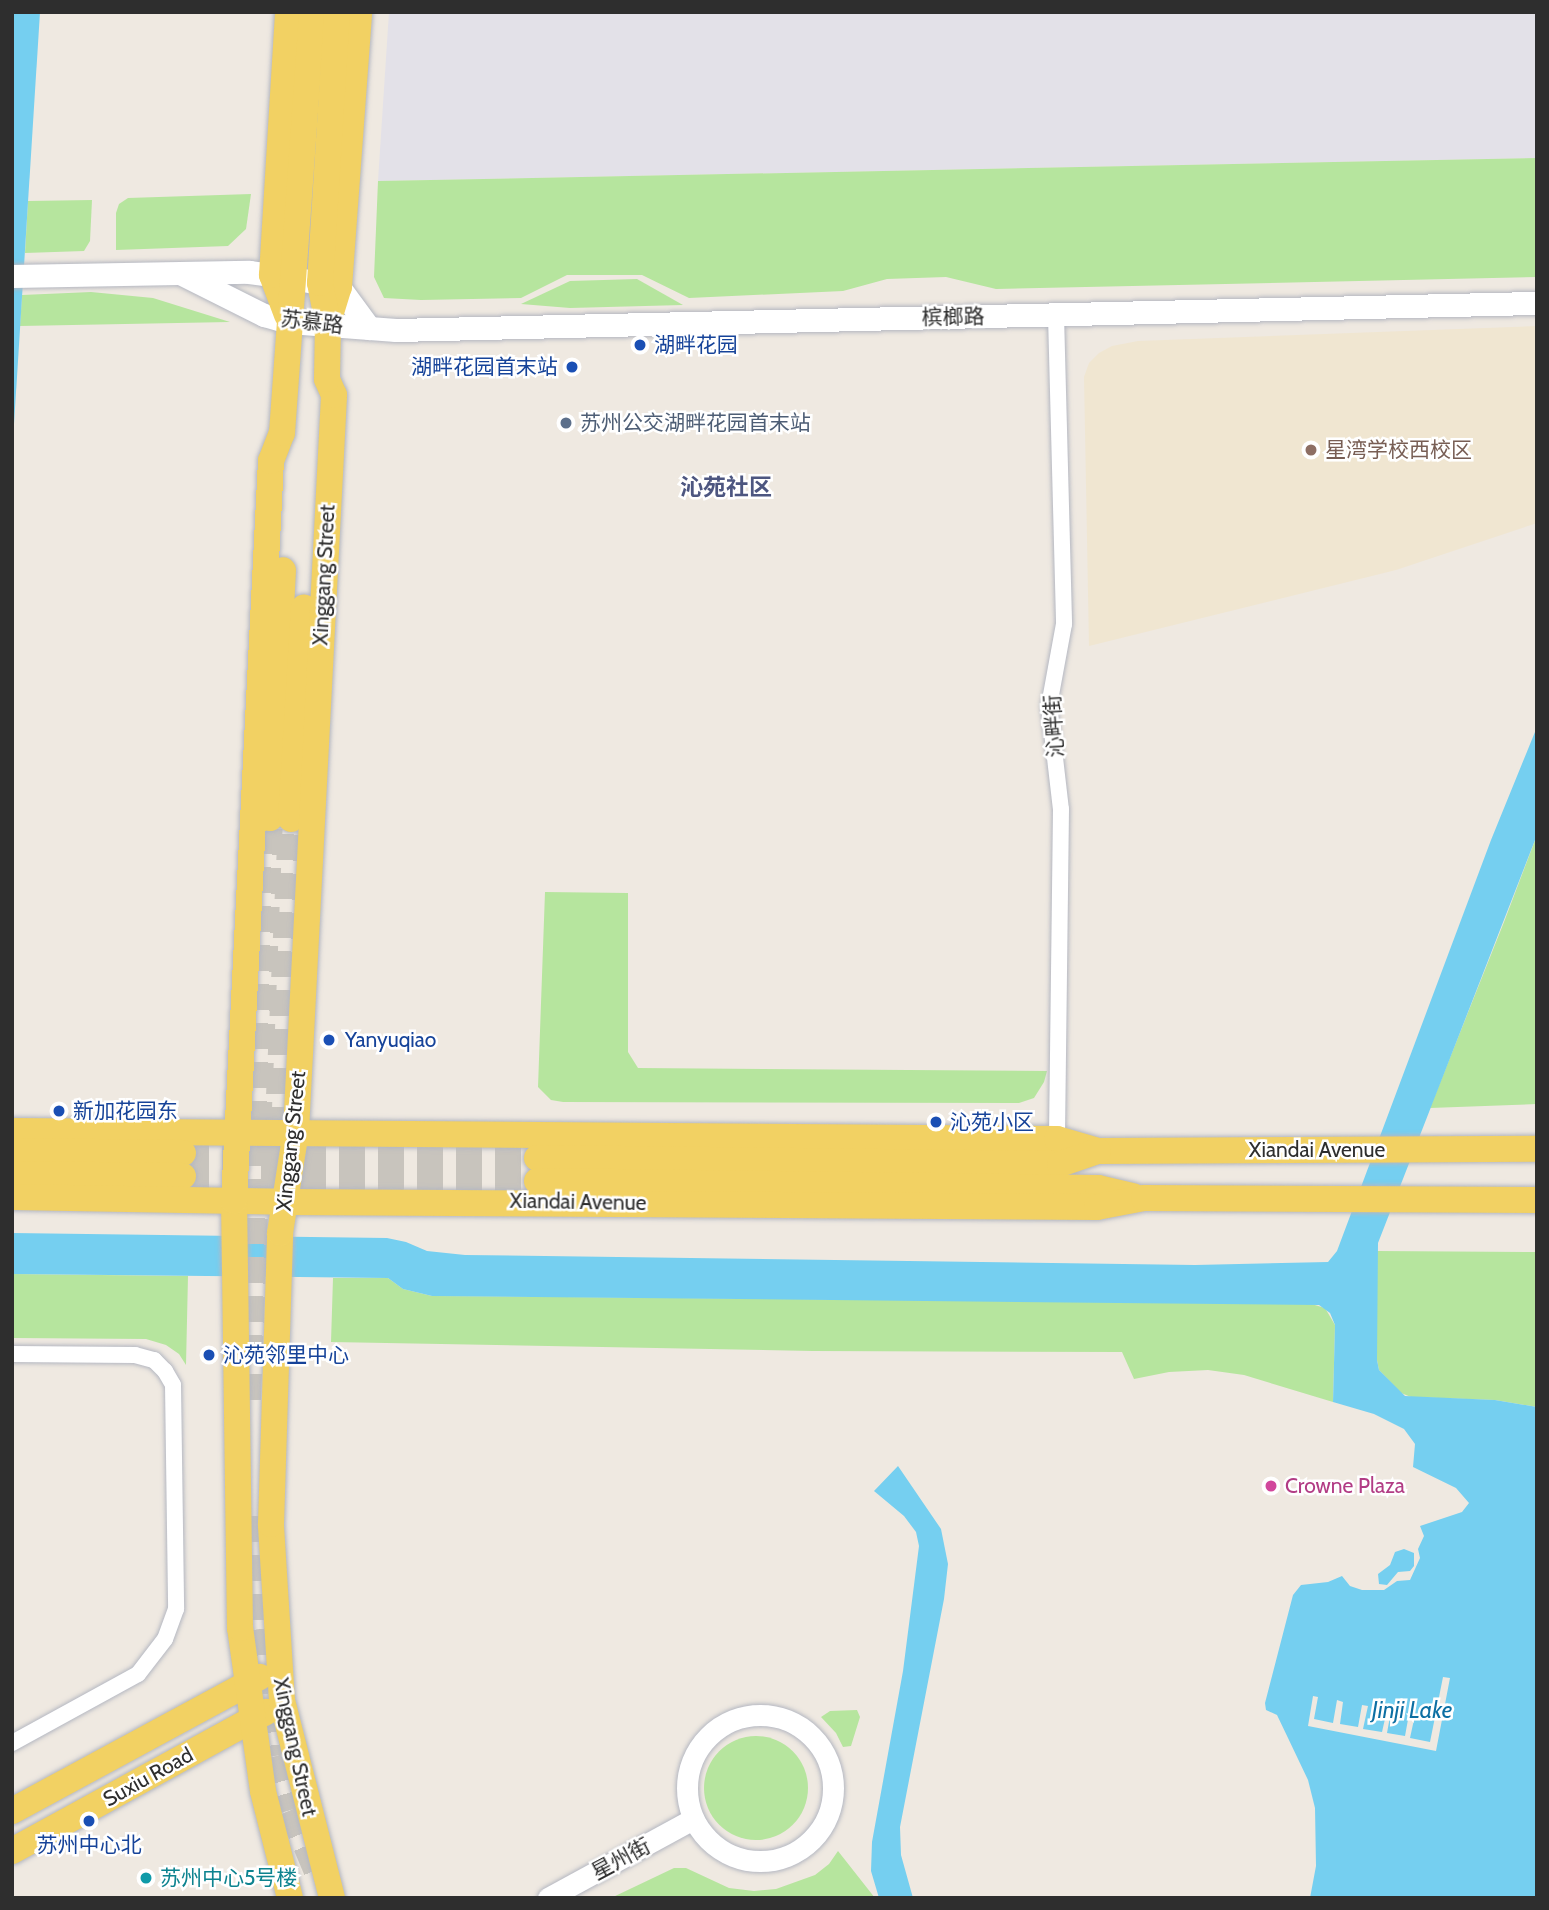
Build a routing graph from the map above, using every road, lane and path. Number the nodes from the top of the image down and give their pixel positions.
1 (288, 12) edge
2 (337, 12) edge
3 (359, 12) edge
4 (319, 29) edge
5 (182, 274) junction
6 (21, 276) edge
7 (283, 276) junction
8 (329, 285) junction
9 (1537, 303) edge
10 (1056, 315) junction
11 (289, 322) junction
12 (328, 324) junction
13 (369, 328) junction
14 (327, 379) junction
15 (282, 433) junction
16 (12, 1131) edge
17 (296, 1131) junction
18 (235, 1132) junction
19 (1057, 1139) junction
20 (1537, 1149) edge
21 (12, 1151) edge
22 (1098, 1151) junction
23 (12, 1174) edge
24 (12, 1197) edge
25 (1144, 1198) junction
26 (1537, 1200) edge
27 (234, 1201) junction
28 (285, 1202) junction
29 (12, 1354) edge
30 (278, 1670) junction
31 (246, 1683) junction
32 (282, 1702) junction
33 (251, 1721) junction
34 (12, 1743) edge
35 (12, 1811) edge
36 (693, 1819) junction
37 (12, 1851) edge
38 (290, 1898) edge
39 (332, 1898) edge
40 (548, 1898) edge

1 - 7 main road
2 - 4 main road
3 - 8 main road
4 - 7 main road
4 - 8 main road
5 - 6 main road, 苏慕路
5 - 7 main road, 苏慕路
5 - 11 main road, 苏慕路
7 - 8 main road, 苏慕路
7 - 11 main road
8 - 12 main road, Xinggang Street
8 - 13 main road, 苏慕路
9 - 10 main road, 槟榔路
10 - 13 main road, 槟榔路
10 - 19 street, 沁畔街
11 - 12 main road, 苏慕路
11 - 15 main road, Xinggang Street
12 - 13 main road, 苏慕路
12 - 14 main road, Xinggang Street
14 - 15 main road, Xinggang Street
14 - 17 main road, Xinggang Street
15 - 18 main road, Xinggang Street
16 - 18 main road, Xiandai Avenue
17 - 18 main road, Xiandai Avenue
17 - 19 main road, Xiandai Avenue
17 - 28 main road, Xinggang Street
18 - 27 main road, Xinggang Street
19 - 22 main road, Xiandai Avenue
20 - 22 main road, Xiandai Avenue
21 - 23 main road
22 - 25 main road, Xiandai Avenue
24 - 27 main road, Xiandai Avenue
25 - 26 main road, Xiandai Avenue
25 - 28 main road, Xiandai Avenue
27 - 28 main road, Xiandai Avenue
27 - 31 main road, Xinggang Street
28 - 30 main road, Xinggang Street
29 - 34 street
30 - 31 main road, Suxiu Road
30 - 32 main road, Xinggang Street
31 - 33 main road, Xinggang Street
31 - 35 main road, Suxiu Road
32 - 33 main road, Suxiu Road
32 - 39 main road, Xinggang Street
33 - 37 main road, Suxiu Road
33 - 38 main road, Xinggang Street
36 - 36 street
36 - 40 street, 星州街

